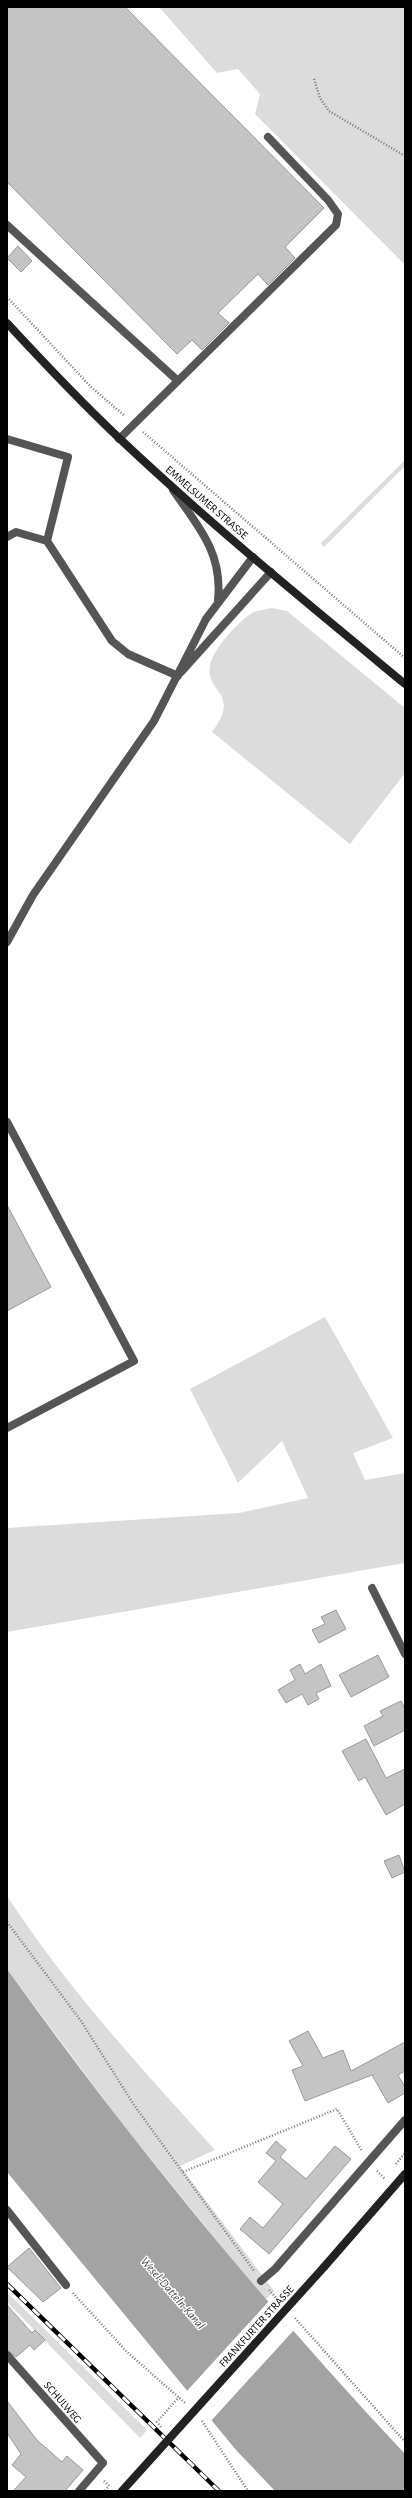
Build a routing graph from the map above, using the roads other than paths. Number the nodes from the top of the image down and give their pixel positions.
1 (268, 137) dead end
2 (7, 225) edge
3 (7, 323) edge
4 (178, 380) junction
5 (7, 439) edge
6 (120, 439) junction
7 (167, 481) junction
8 (7, 537) edge
9 (47, 541) junction
10 (253, 557) junction
11 (270, 572) junction
12 (218, 601) junction
13 (178, 676) junction
14 (405, 684) edge
15 (7, 942) edge
16 (7, 1122) edge
17 (7, 1428) edge
18 (372, 1588) dead end
19 (405, 1654) edge
20 (405, 2120) edge
21 (405, 2174) edge
22 (7, 2210) edge
23 (261, 2281) road end
24 (66, 2285) road end
25 (7, 2355) edge
26 (79, 2491) edge
27 (122, 2491) edge

1 - 4 street
2 - 4 street
3 - 6 street, EMMELSUMER STRASSE
4 - 6 street
5 - 9 street
6 - 7 street, EMMELSUMER STRASSE
7 - 10 street, EMMELSUMER STRASSE
7 - 12 street
8 - 9 street
9 - 13 street
10 - 11 street, EMMELSUMER STRASSE
10 - 12 street
11 - 13 street
11 - 14 street, EMMELSUMER STRASSE
12 - 13 street
13 - 15 street
16 - 17 street
18 - 19 street
20 - 23 street
21 - 27 street, FRANKFURTER STRASSE, bridge
22 - 24 street
25 - 26 street, SCHULWEG

